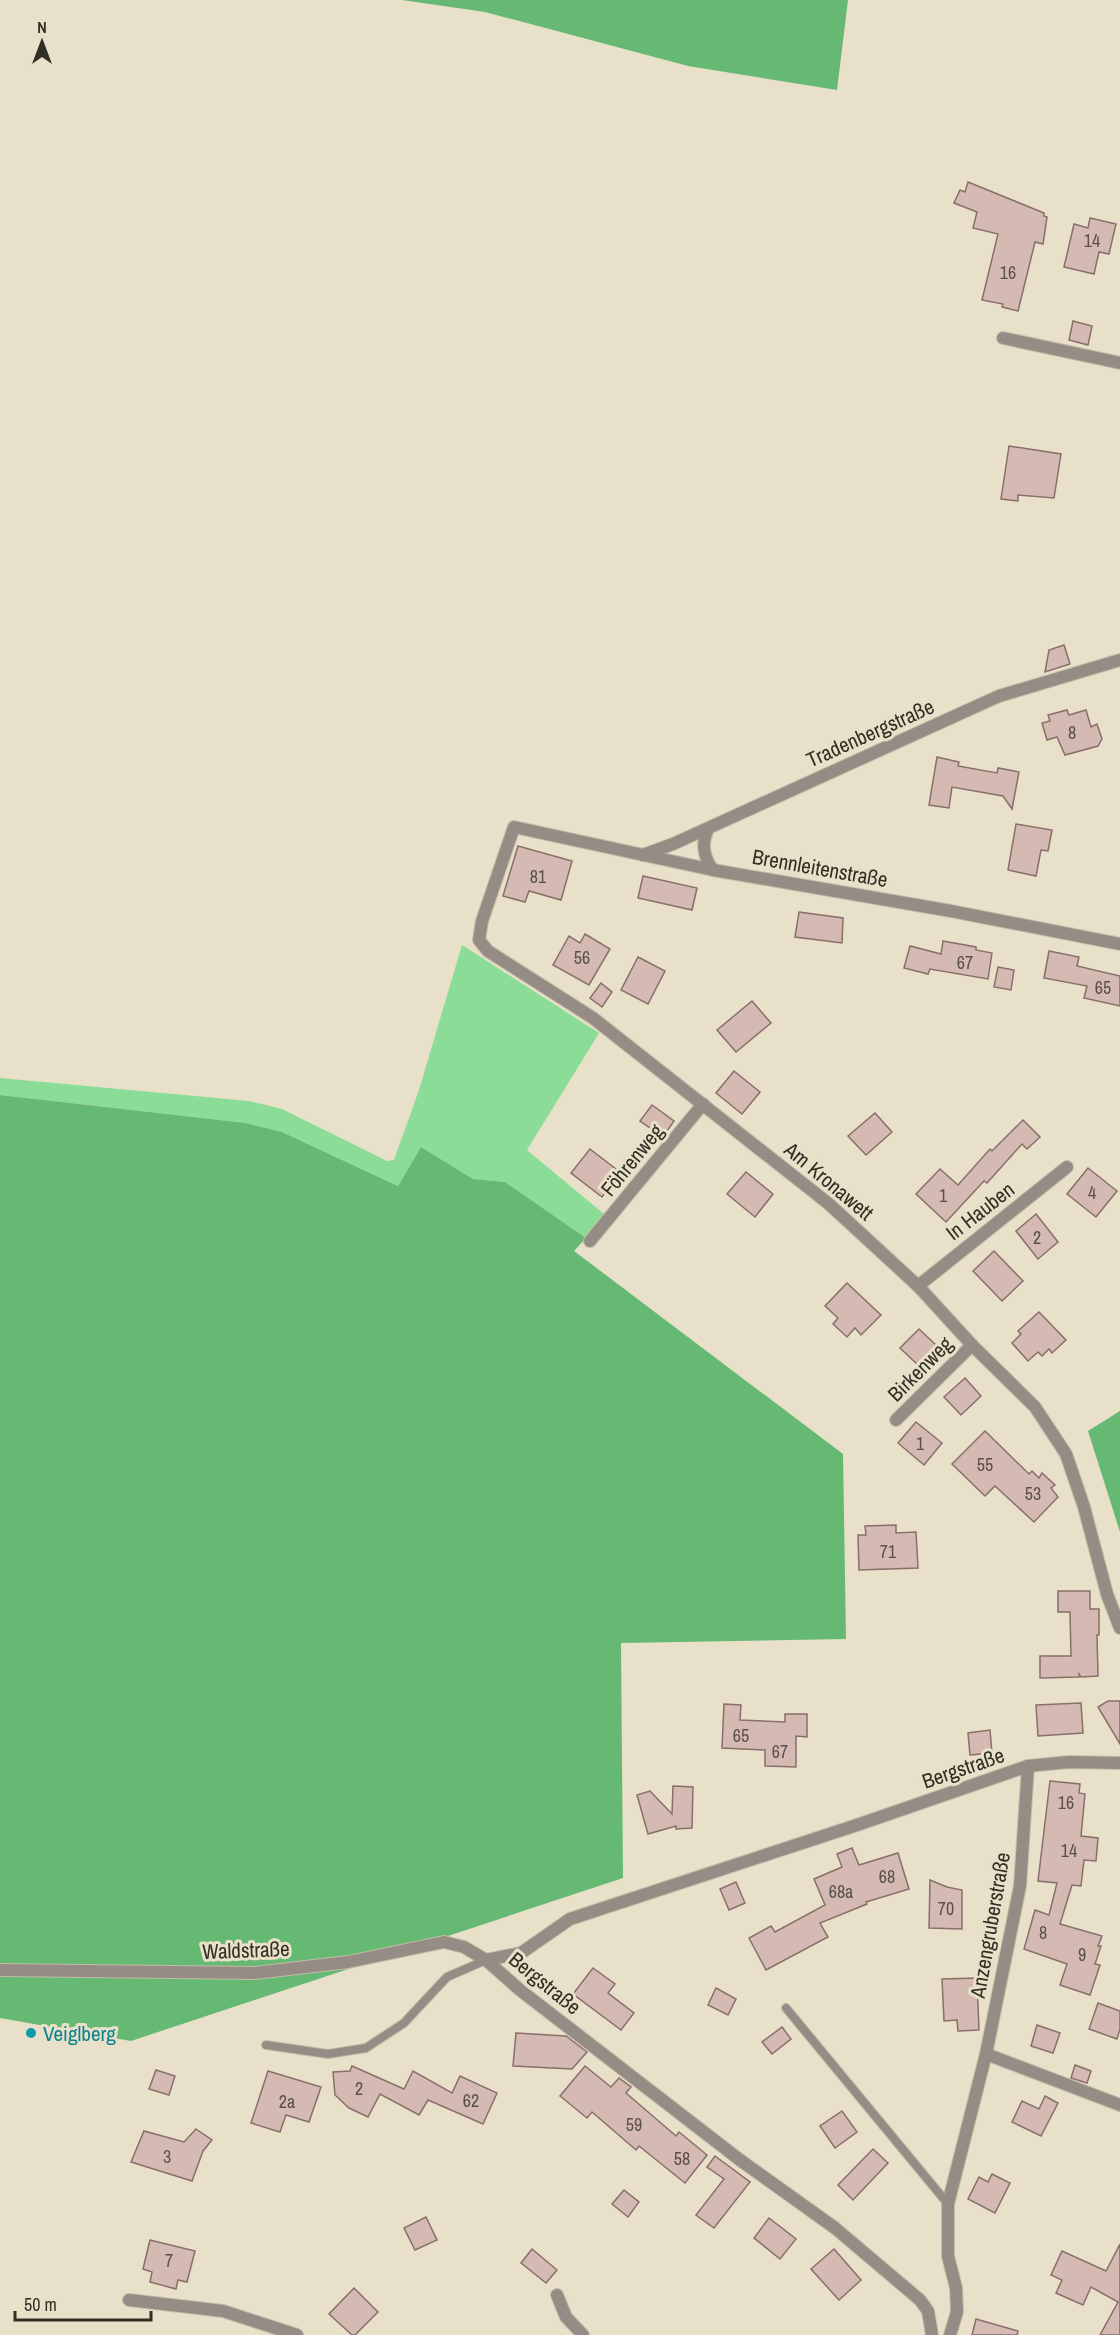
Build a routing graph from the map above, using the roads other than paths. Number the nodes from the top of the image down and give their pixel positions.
1 (1003, 338) dead end
2 (1120, 363) edge
3 (1120, 660) edge
4 (514, 827) joint
5 (708, 828) junction
6 (642, 856) junction
7 (713, 870) junction
8 (1120, 944) edge
9 (703, 1104) junction
10 (1067, 1167) dead end
11 (590, 1241) dead end
12 (918, 1286) junction
13 (972, 1345) junction
14 (896, 1420) dead end
15 (1120, 1628) edge
16 (1120, 1763) edge
17 (1028, 1766) junction
18 (486, 1960) junction
19 (0, 1970) edge
20 (786, 2007) dead end
21 (266, 2045) dead end
22 (986, 2054) junction
23 (1120, 2105) edge
24 (948, 2204) junction
25 (557, 2295) dead end
26 (129, 2300) dead end
27 (297, 2335) edge
28 (583, 2335) edge
29 (932, 2335) edge
30 (950, 2335) edge

1 - 2 street
3 - 5 street, Tradenbergstraße
4 - 6 street, Brennleitenstraße
4 - 9 street, Am Kronawett
5 - 6 street, Tradenbergstraße
5 - 7 street
6 - 7 street, Brennleitenstraße
7 - 8 street, Brennleitenstraße
9 - 11 street, Föhrenweg
9 - 12 street, Am Kronawett
10 - 12 street, In Hauben
12 - 13 street, Am Kronawett
13 - 14 street, Birkenweg
13 - 15 street, Am Kronawett
16 - 17 street
17 - 18 street, Bergstraße
17 - 22 street, Anzengruberstraße
18 - 19 street, Waldstraße
18 - 21 lane
18 - 29 street, Bergstraße
20 - 24 lane
22 - 23 street
22 - 24 street, Anzengruberstraße
24 - 30 street, Anzengruberstraße
25 - 28 street
26 - 27 street

